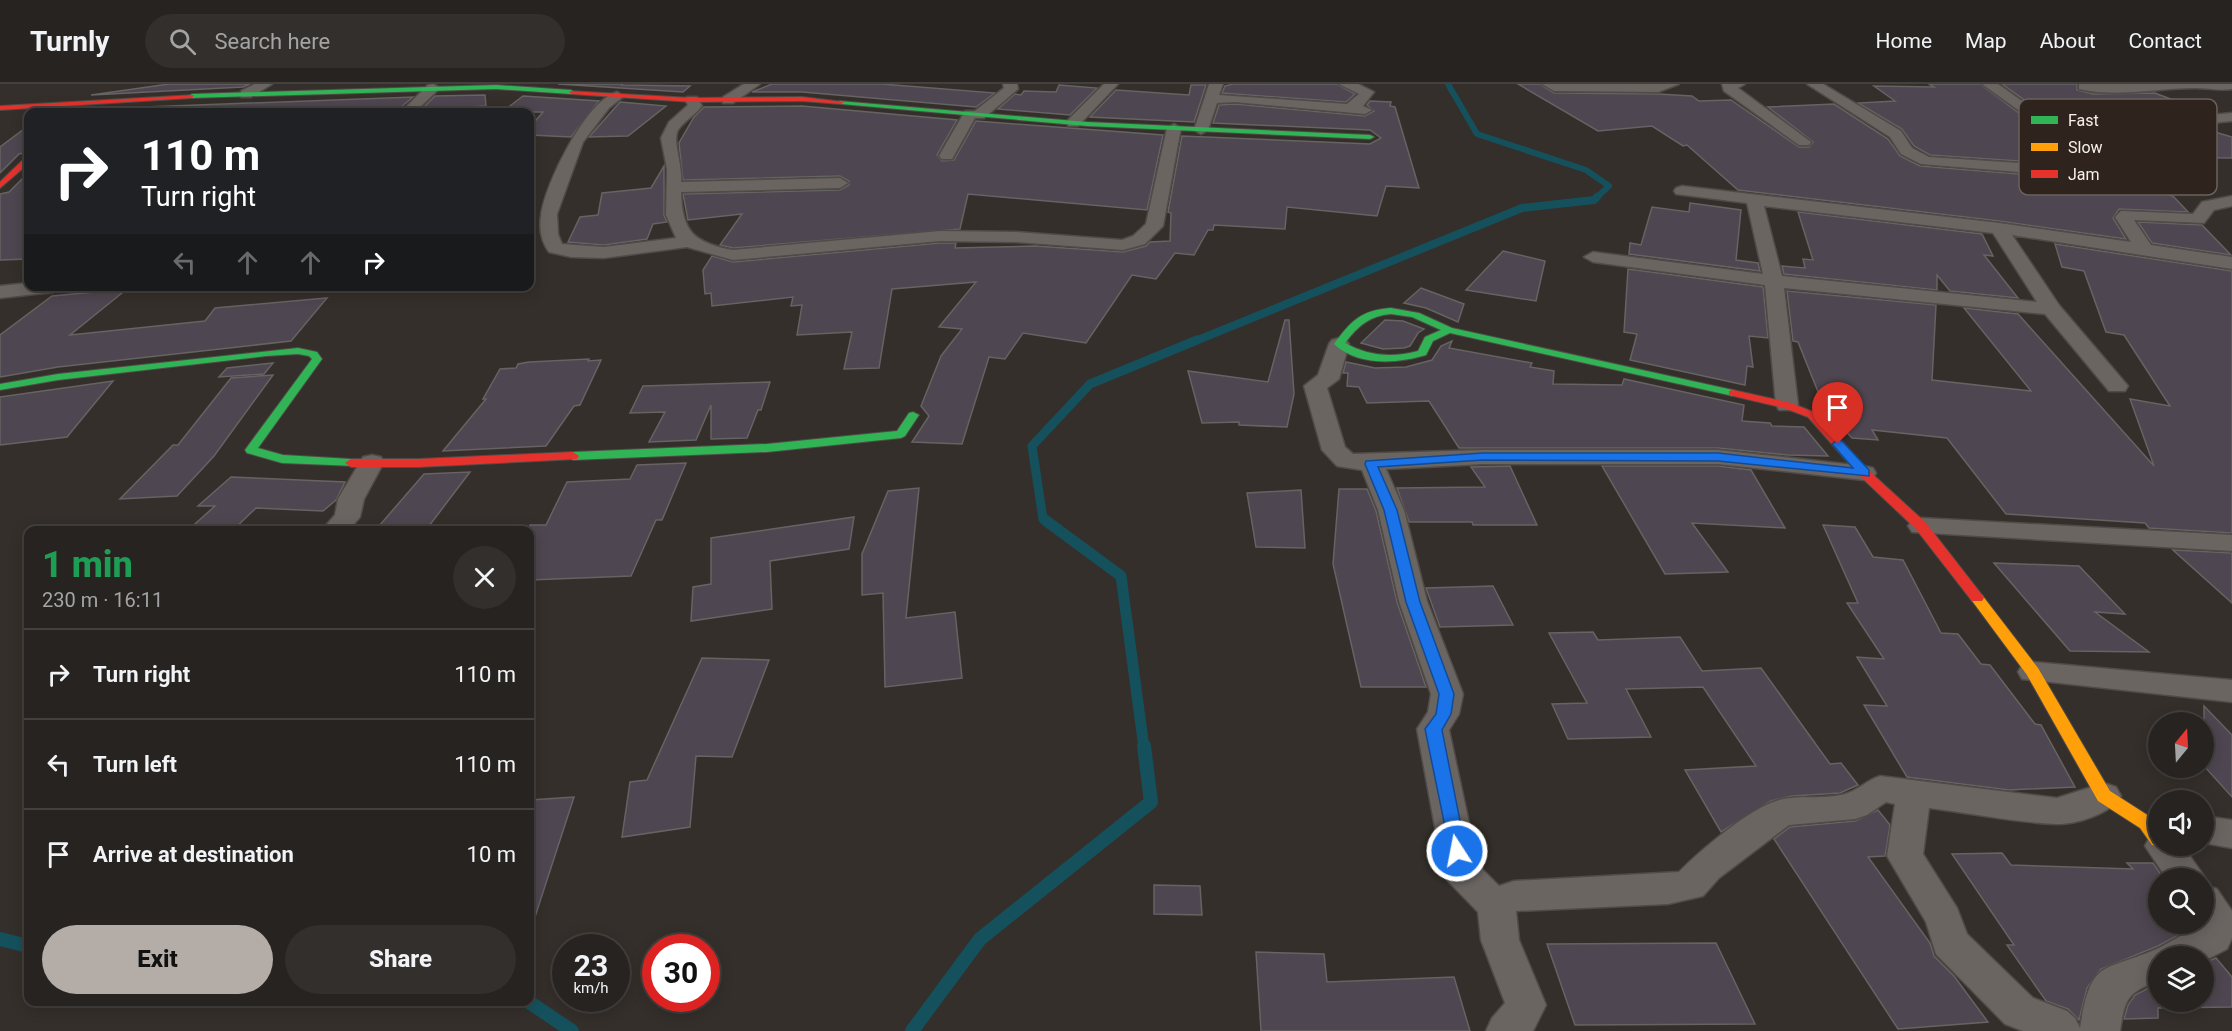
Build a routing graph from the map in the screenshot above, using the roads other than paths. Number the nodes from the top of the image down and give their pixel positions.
1 (71, 84) edge
2 (265, 84) edge
3 (753, 84) edge
4 (1010, 84) edge
5 (1112, 84) edge
6 (1216, 84) edge
7 (1346, 84) edge
8 (1549, 84) edge
9 (1672, 84) edge
10 (1724, 84) edge
11 (1729, 84) edge
12 (1738, 84) edge
13 (1814, 84) edge
14 (1989, 84) edge
15 (2201, 85) edge
16 (2232, 85) edge
17 (466, 86) edge
18 (2084, 86) dead end
19 (427, 87) edge
20 (246, 94) junction
21 (617, 96) junction
22 (1212, 99) junction
23 (2232, 99) edge
24 (692, 100) junction
25 (728, 100) junction
26 (2019, 104) edge
27 (0, 108) edge
28 (24, 108) edge
29 (69, 108) edge
30 (77, 108) edge
31 (411, 108) edge
32 (1349, 109) junction
33 (1365, 110) dead end
34 (975, 115) junction
35 (2232, 117) edge
36 (2217, 118) edge
37 (1073, 123) junction
38 (1174, 128) junction
39 (1201, 130) junction
40 (1370, 137) dead end
41 (1804, 142) dead end
42 (947, 156) dead end
43 (24, 165) edge
44 (2019, 168) edge
45 (840, 183) dead end
46 (0, 186) edge
47 (673, 187) junction
48 (1682, 191) dead end
49 (1754, 200) junction
50 (2232, 201) edge
51 (549, 214) junction
52 (534, 217) edge
53 (1999, 228) junction
54 (687, 242) junction
55 (2144, 249) junction
56 (1593, 257) dead end
57 (2232, 263) edge
58 (1774, 281) junction
59 (24, 289) edge
60 (0, 292) edge
61 (2050, 309) junction
62 (1449, 330) junction
63 (1339, 344) junction
64 (0, 387) edge
65 (2117, 387) dead end
66 (1787, 405) junction
67 (913, 415) dead end
68 (372, 462) junction
69 (1371, 464) junction
70 (1864, 473) junction
71 (339, 526) edge
72 (1921, 526) junction
73 (2232, 543) edge
74 (2033, 672) junction
75 (2232, 691) edge
76 (1914, 794) junction
77 (2104, 796) junction
78 (2148, 827) edge
79 (2214, 831) edge
80 (2232, 834) edge
81 (1496, 907) junction
82 (2214, 914) edge
83 (2214, 931) edge
84 (2214, 934) edge
85 (2197, 946) edge
86 (2148, 968) edge
87 (1506, 1031) edge
88 (2061, 1031) edge
89 (2100, 1031) edge

1 - 29 street
2 - 20 street
3 - 25 street
4 - 34 street
5 - 37 street
6 - 22 street
7 - 32 street
8 - 9 street
10 - 11 street
11 - 12 street
11 - 41 street
13 - 44 street
14 - 26 street
15 - 16 street
15 - 18 street
15 - 23 street
17 - 19 street
17 - 21 street
19 - 20 street
19 - 31 street
20 - 30 street
21 - 24 street
21 - 51 street
22 - 32 street
22 - 39 street
24 - 25 street
24 - 47 street
25 - 34 street
27 - 28 street
32 - 33 street
34 - 37 street
34 - 42 street
35 - 36 street
37 - 38 street
38 - 39 street
38 - 54 street
39 - 40 street
43 - 46 street
45 - 47 street
47 - 54 street
48 - 49 street
49 - 53 street
49 - 58 street
50 - 55 street
51 - 52 street
51 - 54 street
53 - 55 street
53 - 61 street
55 - 57 street
56 - 58 street
58 - 61 street
58 - 66 street
59 - 60 street
61 - 65 street
62 - 63 street
62 - 63 street
62 - 66 street
63 - 69 street
64 - 68 street
66 - 70 street
67 - 68 street
68 - 71 street
69 - 70 street
69 - 81 street
70 - 72 street
72 - 73 street
72 - 74 street
74 - 75 street
74 - 77 street
76 - 77 street
76 - 81 street
76 - 88 street
77 - 78 street
79 - 80 street
81 - 87 street
82 - 83 street
84 - 85 street
86 - 89 street

